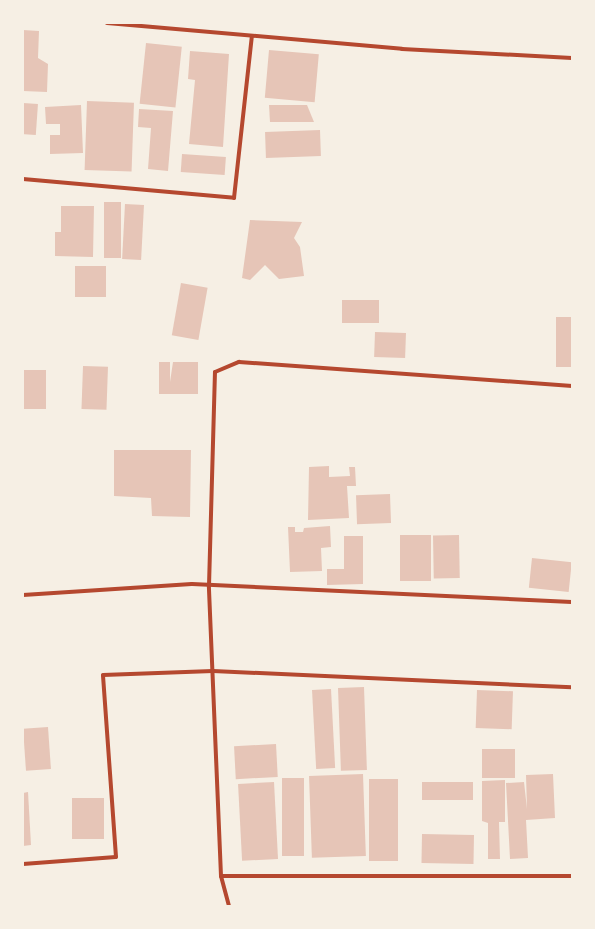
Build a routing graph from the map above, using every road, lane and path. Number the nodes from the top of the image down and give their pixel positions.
1 (107, 23) edge
2 (252, 36) junction
3 (572, 58) edge
4 (23, 179) edge
5 (572, 386) edge
6 (209, 586) junction
7 (23, 595) edge
8 (572, 602) edge
9 (213, 671) junction
10 (572, 687) edge
11 (23, 864) edge
12 (221, 876) junction
13 (572, 876) edge
14 (228, 906) edge

1 - 2 street
2 - 3 street
2 - 4 street
5 - 6 street
6 - 7 street
6 - 8 street
6 - 9 street
9 - 10 street
9 - 11 street
9 - 12 street
12 - 13 street
12 - 14 street

